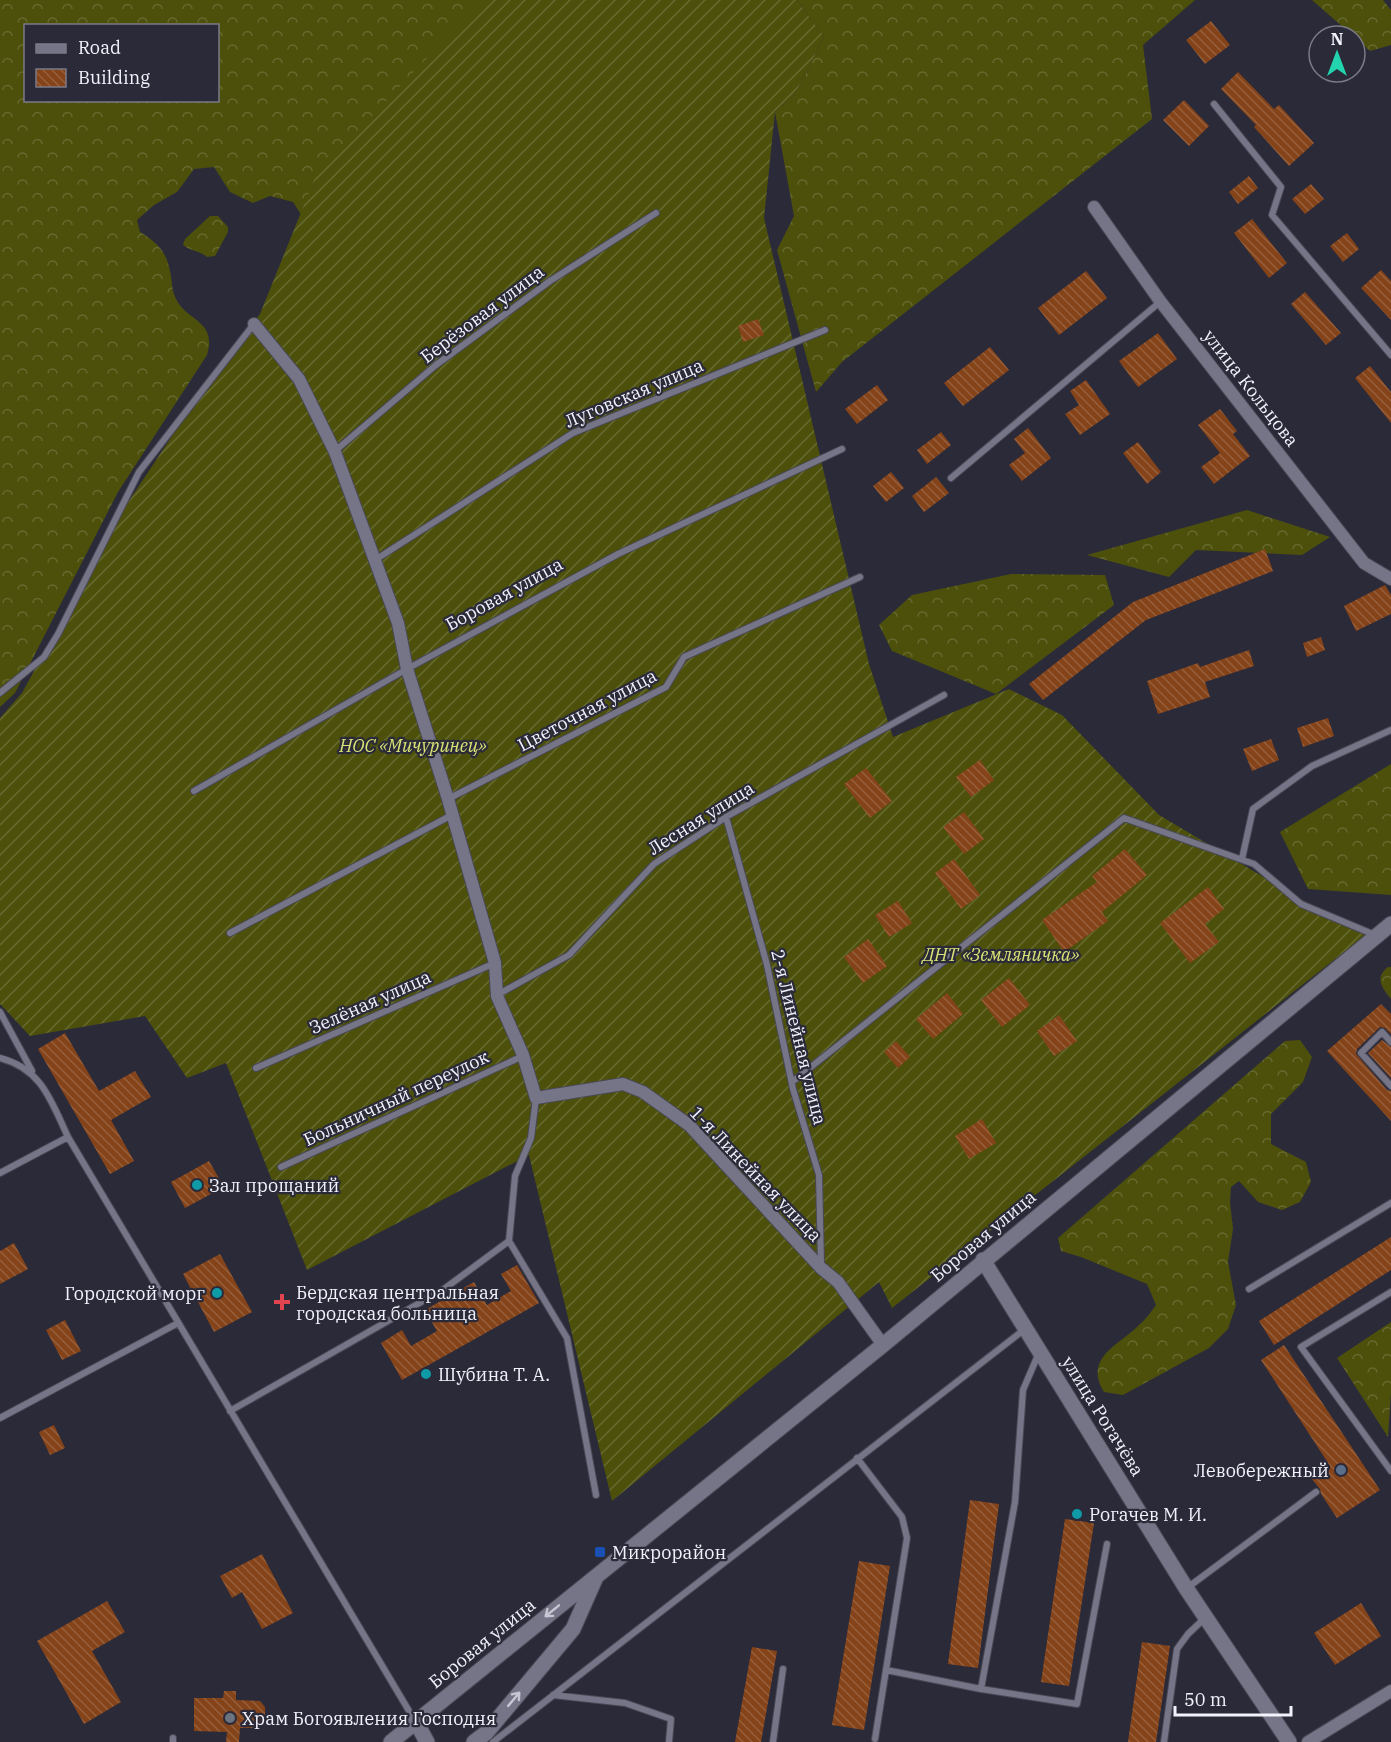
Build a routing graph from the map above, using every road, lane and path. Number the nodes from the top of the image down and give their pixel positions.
1 (1214, 104) dead end
2 (1094, 207) dead end
3 (656, 213) dead end
4 (1160, 301) junction
5 (254, 324) joint
6 (825, 330) dead end
7 (1391, 355) edge
8 (842, 449) dead end
9 (335, 452) junction
10 (951, 478) dead end
11 (375, 561) junction
12 (860, 577) dead end
13 (1391, 579) edge
14 (407, 669) junction
15 (0, 693) edge
16 (944, 695) dead end
17 (1391, 730) edge
18 (194, 791) dead end
19 (448, 799) junction
20 (452, 815) junction
21 (726, 817) junction
22 (1242, 859) junction
23 (1391, 924) edge
24 (230, 933) dead end
25 (1376, 936) junction
26 (495, 963) junction
27 (497, 996) junction
28 (0, 1012) edge
29 (1391, 1042) edge
30 (523, 1055) junction
31 (0, 1058) edge
32 (256, 1068) dead end
33 (34, 1074) junction
34 (792, 1082) junction
35 (1391, 1086) edge
36 (536, 1098) junction
37 (68, 1137) junction
38 (282, 1167) dead end
39 (0, 1173) edge
40 (1391, 1203) edge
41 (508, 1241) junction
42 (983, 1260) junction
43 (821, 1268) junction
44 (1249, 1289) dead end
45 (1391, 1292) edge
46 (178, 1323) junction
47 (1026, 1329) junction
48 (883, 1345) junction
49 (1040, 1352) junction
50 (230, 1411) junction
51 (0, 1418) edge
52 (857, 1458) junction
53 (1391, 1471) edge
54 (1316, 1492) dead end
55 (596, 1495) dead end
56 (1107, 1544) dead end
57 (597, 1574) junction
58 (1186, 1588) junction
59 (1206, 1617) junction
60 (783, 1669) dead end
61 (886, 1670) junction
62 (981, 1689) junction
63 (553, 1695) junction
64 (1389, 1697) edge
65 (416, 1722) junction
66 (875, 1739) dead end
67 (391, 1742) edge
68 (427, 1742) edge
69 (474, 1742) edge
70 (493, 1742) edge
71 (669, 1742) edge
72 (773, 1742) edge
73 (1164, 1742) edge
74 (1289, 1742) edge
75 (1308, 1742) edge

1 - 7 lane
2 - 4 street, улица Кольцова
3 - 9 lane, Берёзовая улица
4 - 10 lane
4 - 13 street, улица Кольцова
5 - 9 street
5 - 15 lane
6 - 11 lane, Луговская улица
8 - 14 lane, Боровая улица
9 - 11 street
11 - 14 street
12 - 19 lane, Цветочная улица
14 - 18 lane, Боровая улица
14 - 19 street
16 - 21 lane, Лесная улица
17 - 22 lane
19 - 20 street
20 - 24 lane
20 - 26 street
21 - 27 lane, Лесная улица
21 - 34 lane, 2-я Линейная улица
22 - 25 lane
22 - 34 lane
23 - 25 street, Боровая улица
25 - 42 street, Боровая улица
26 - 27 street
26 - 32 lane, Зелёная улица
27 - 30 street
28 - 33 lane
29 - 35 lane
30 - 36 street
30 - 38 lane, Больничный переулок
31 - 33 lane
33 - 37 lane
34 - 43 lane, 2-я Линейная улица
36 - 41 lane
36 - 43 street, 1-я Линейная улица
37 - 39 lane
37 - 46 lane
40 - 44 lane
41 - 50 lane
41 - 55 lane
42 - 47 street, улица Рогачёва
42 - 48 street, Боровая улица
43 - 48 street, 1-я Линейная улица
45 - 53 lane
46 - 50 lane
46 - 51 lane
47 - 49 street, улица Рогачёва
47 - 52 lane
48 - 57 street, Боровая улица
49 - 58 street, улица Рогачёва
49 - 62 lane
50 - 65 lane
52 - 61 lane
52 - 63 lane
54 - 58 lane
56 - 62 lane
57 -> 65 street, Боровая улица
69 -> 57 street, Боровая улица
58 - 59 street, улица Рогачёва
59 - 73 lane
59 - 74 street, улица Рогачёва
60 - 72 lane
61 - 62 lane
61 - 66 lane
63 - 70 lane
63 - 71 lane
64 - 75 street
65 - 67 street, Боровая улица
65 - 68 street

